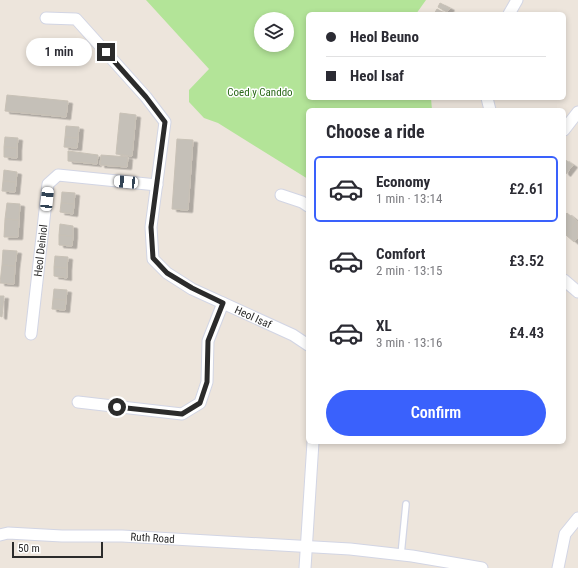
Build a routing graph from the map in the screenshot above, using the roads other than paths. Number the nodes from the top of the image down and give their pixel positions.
1 (517, 0) edge
2 (510, 12) edge
3 (46, 18) dead end
4 (578, 112) edge
5 (566, 127) edge
6 (578, 131) edge
7 (157, 185) junction
8 (280, 195) dead end
9 (306, 205) edge
10 (566, 282) edge
11 (578, 292) edge
12 (223, 303) junction
13 (31, 334) dead end
14 (306, 344) edge
15 (78, 402) dead end
16 (313, 444) edge
17 (406, 504) dead end
18 (578, 518) edge
19 (0, 535) edge
20 (306, 546) junction
21 (401, 555) junction
22 (305, 568) edge
23 (482, 568) edge
24 (558, 568) edge

1 - 2 street
3 - 7 street, Heol Isaf
4 - 5 street
5 - 6 street
7 - 12 street, Heol Isaf
7 - 13 street, Heol Deiniol
8 - 9 street
10 - 11 street
12 - 14 street, Heol Isaf
12 - 15 street
16 - 20 street
17 - 21 lane
18 - 24 street
19 - 20 street, Ruth Road
20 - 21 street, Ruth Road
20 - 22 street
21 - 23 street, Ruth Road

